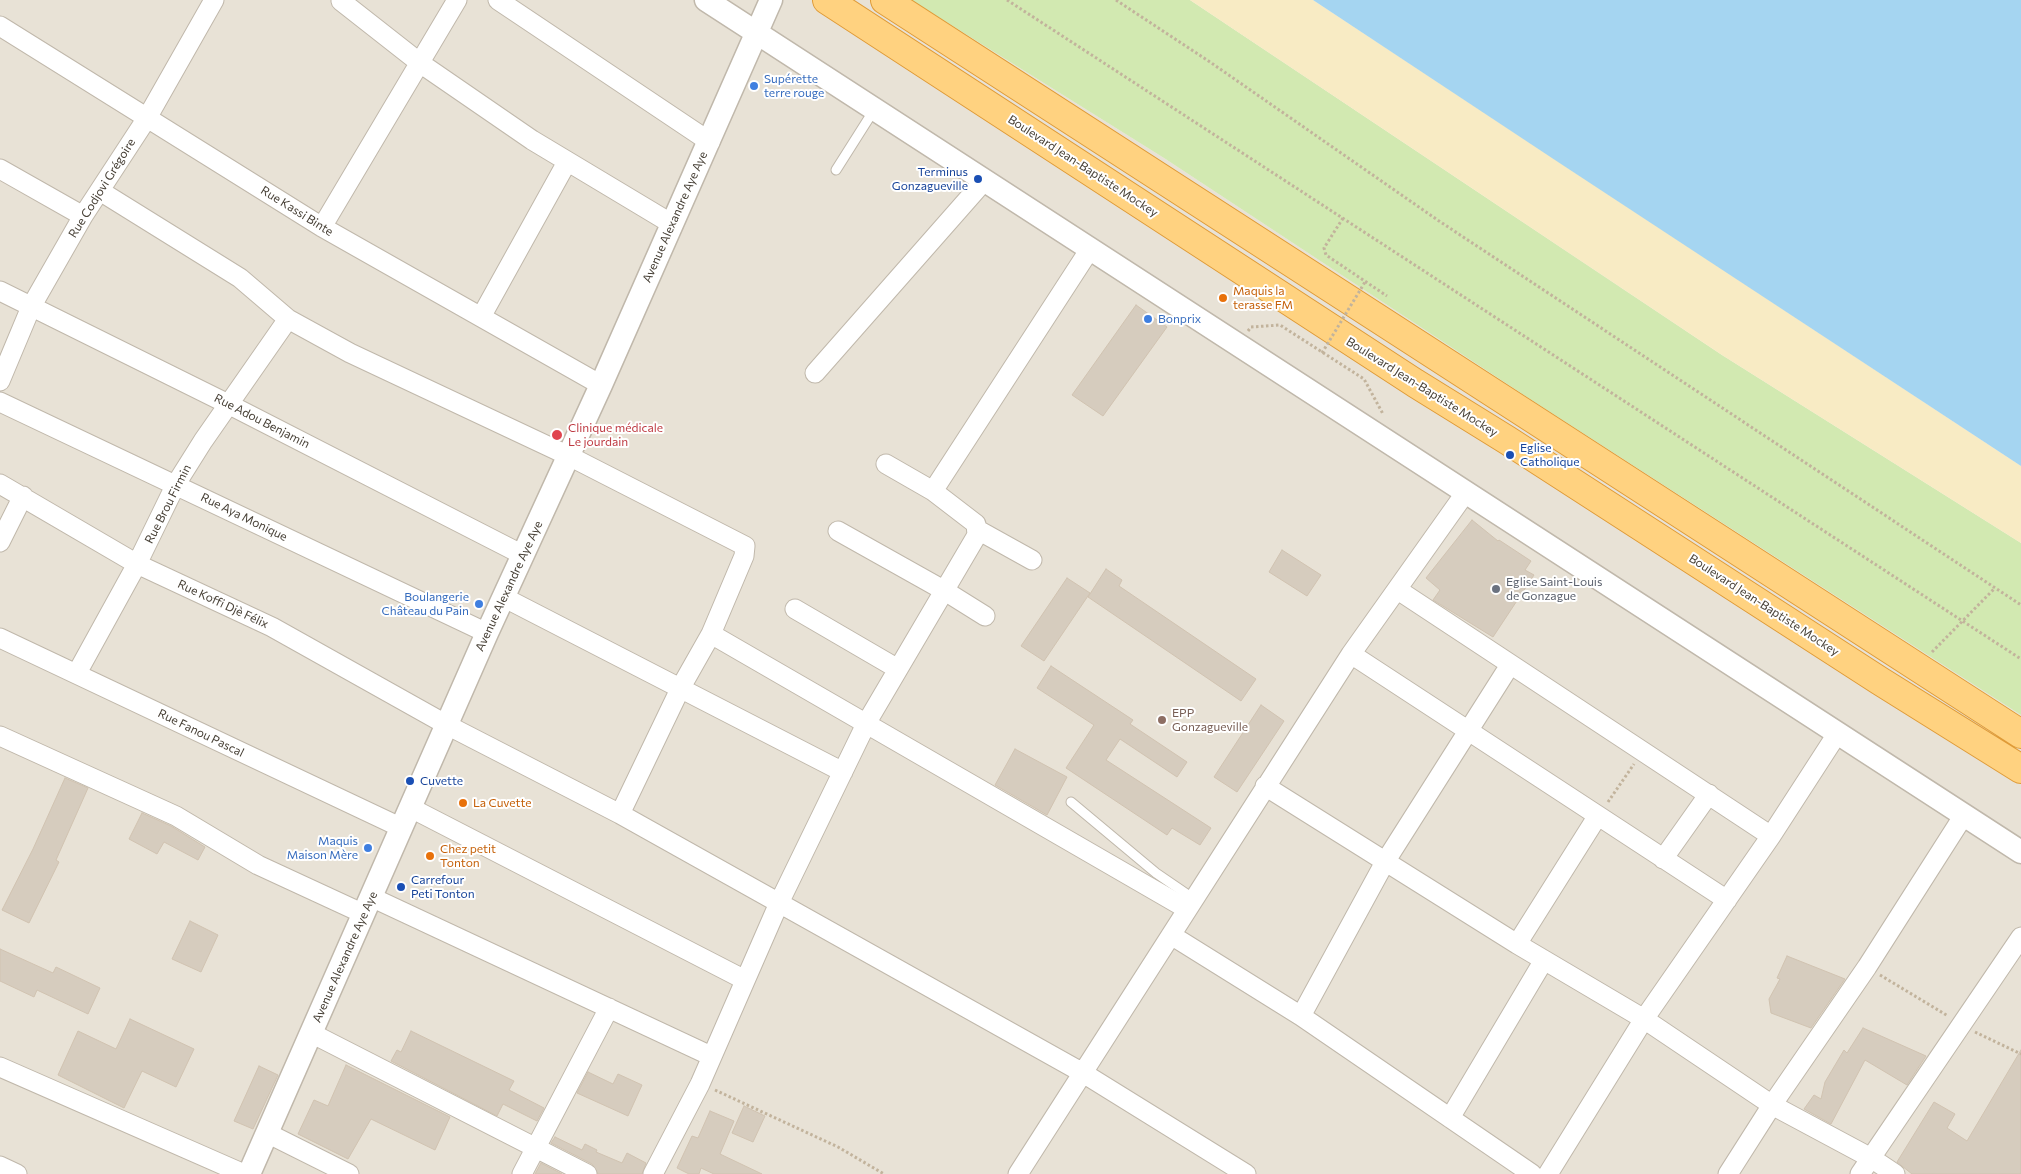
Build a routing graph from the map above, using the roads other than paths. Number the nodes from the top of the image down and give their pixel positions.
1 (214, 0) edge
2 (457, 0) edge
3 (498, 0) edge
4 (706, 0) edge
5 (771, 0) edge
6 (827, 0) edge
7 (885, 0) edge
8 (341, 1) dead end
9 (0, 26) edge
10 (758, 34) junction
11 (420, 63) junction
12 (874, 110) junction
13 (147, 118) junction
14 (710, 142) junction
15 (567, 162) junction
16 (0, 169) edge
17 (836, 170) dead end
18 (984, 181) junction
19 (100, 191) junction
20 (83, 216) junction
21 (672, 224) junction
22 (322, 227) junction
23 (1090, 249) junction
24 (0, 290) edge
25 (31, 307) junction
26 (481, 317) junction
27 (288, 318) junction
28 (815, 373) dead end
29 (0, 381) edge
30 (601, 385) junction
31 (0, 402) edge
32 (228, 404) junction
33 (569, 456) junction
34 (886, 464) dead end
35 (0, 484) edge
36 (176, 484) junction
37 (933, 491) junction
38 (1466, 492) junction
39 (23, 496) junction
40 (978, 530) junction
41 (838, 531) dead end
42 (0, 542) edge
43 (523, 555) junction
44 (1032, 560) dead end
45 (137, 564) junction
46 (945, 590) junction
47 (1398, 590) junction
48 (504, 597) junction
49 (795, 609) dead end
50 (985, 616) dead end
51 (487, 633) junction
52 (711, 634) junction
53 (0, 638) edge
54 (1351, 654) junction
55 (1510, 665) junction
56 (898, 669) junction
57 (77, 673) junction
58 (681, 688) junction
59 (867, 722) junction
60 (447, 725) junction
61 (1467, 731) junction
62 (1837, 734) junction
63 (2021, 734) edge
64 (0, 736) edge
65 (2021, 769) edge
66 (843, 772) junction
67 (1266, 786) junction
68 (1709, 794) junction
69 (1071, 802) dead end
70 (620, 814) junction
71 (1964, 815) junction
72 (1597, 817) junction
73 (406, 818) junction
74 (1771, 836) junction
75 (2021, 852) edge
76 (1663, 859) junction
77 (1385, 862) junction
78 (1727, 900) junction
79 (779, 903) junction
80 (1191, 904) junction
81 (367, 906) junction
82 (1171, 935) junction
83 (2021, 937) edge
84 (1517, 944) junction
85 (1544, 960) junction
86 (745, 980) junction
87 (609, 1008) junction
88 (1301, 1016) junction
89 (1644, 1019) junction
90 (311, 1033) junction
91 (711, 1056) junction
92 (0, 1067) edge
93 (1083, 1073) junction
94 (1772, 1105) junction
95 (1450, 1118) junction
96 (267, 1133) junction
97 (536, 1149) junction
98 (1871, 1158) junction
99 (0, 1166) edge
100 (17, 1174) edge
101 (244, 1174) edge
102 (249, 1174) edge
103 (349, 1174) edge
104 (522, 1174) edge
105 (587, 1174) edge
106 (653, 1174) edge
107 (1018, 1174) edge
108 (1246, 1174) edge
109 (1532, 1174) edge
110 (1548, 1174) edge
111 (1728, 1174) edge
112 (1860, 1174) edge
113 (1895, 1174) edge

1 - 13 street, Rue Codjovi Grégoire
2 - 11 street
3 - 14 street
4 - 10 street
5 - 10 street, Avenue Alexandre Aye Aye
6 - 65 highway, Boulevard Jean-Baptiste Mockey
7 - 63 highway
8 - 11 street
9 - 13 street, Rue Kassi Binte
10 - 12 street
10 - 14 street, Avenue Alexandre Aye Aye
11 - 15 street
11 - 22 street
12 - 17 lane
12 - 18 street
13 - 19 street, Rue Codjovi Grégoire
13 - 22 street, Rue Kassi Binte
14 - 21 street, Avenue Alexandre Aye Aye
15 - 21 street
15 - 26 street
16 - 20 street
18 - 23 street
18 - 28 street
19 - 20 street, Rue Codjovi Grégoire
19 - 27 street
20 - 25 street, Rue Codjovi Grégoire
21 - 30 street, Avenue Alexandre Aye Aye
22 - 26 street, Rue Kassi Binte
23 - 37 street
23 - 38 street
24 - 25 street, Rue Adou Benjamin
25 - 29 street, Rue Codjovi Grégoire
25 - 32 street, Rue Adou Benjamin
26 - 30 street, Rue Kassi Binte
27 - 32 street, Rue Brou Firmin
27 - 33 street
30 - 33 street, Avenue Alexandre Aye Aye
31 - 36 street, Rue Aya Monique
32 - 36 street, Rue Brou Firmin
32 - 43 street, Rue Adou Benjamin
33 - 43 street, Avenue Alexandre Aye Aye
33 - 52 street
34 - 37 street
35 - 39 street, Rue Koffi Djè Félix
36 - 45 street, Rue Brou Firmin
36 - 51 street, Rue Aya Monique
37 - 40 street
38 - 47 street
38 - 62 street
39 - 42 street
39 - 45 street, Rue Koffi Djè Félix
40 - 44 street
40 - 46 street
41 - 46 street
43 - 48 street, Avenue Alexandre Aye Aye
45 - 57 street, Rue Brou Firmin
45 - 60 street, Rue Koffi Djè Félix
46 - 50 street
46 - 56 street
47 - 54 street
47 - 55 street
48 - 51 street, Avenue Alexandre Aye Aye
48 - 58 street
49 - 56 street
51 - 60 street, Avenue Alexandre Aye Aye
52 - 58 street
52 - 59 street
53 - 57 street, Rue Fanou Pascal
54 - 61 street
54 - 67 street
55 - 61 street
55 - 68 street
56 - 59 street
57 - 73 street, Rue Fanou Pascal
58 - 66 street
58 - 70 street
59 - 66 street
59 - 80 street
60 - 70 street, Rue Koffi Djè Félix
60 - 73 street, Avenue Alexandre Aye Aye
61 - 72 street
61 - 77 street
62 - 71 street
62 - 74 street
64 - 81 street
66 - 79 street
67 - 77 street
67 - 80 street
68 - 74 street
68 - 76 street
69 - 80 lane
70 - 79 street, Rue Koffi Djè Félix
71 - 75 street
71 - 94 street
72 - 76 street
72 - 84 street
73 - 81 street, Avenue Alexandre Aye Aye
73 - 86 street, Rue Fanou Pascal
74 - 78 street
76 - 78 street
77 - 84 street
77 - 88 street
78 - 89 street
79 - 86 street
79 - 93 street, Rue Koffi Djè Félix
80 - 82 street
81 - 87 street
81 - 90 street, Avenue Alexandre Aye Aye
82 - 88 street
82 - 93 street
83 - 98 street
84 - 85 street
85 - 89 street
85 - 95 street
86 - 91 street
87 - 91 street
87 - 97 street
88 - 95 street
89 - 94 street
89 - 110 street
90 - 96 street, Avenue Alexandre Aye Aye
90 - 97 street
91 - 106 street
92 - 101 street
93 - 107 street
93 - 108 street, Rue Koffi Djè Félix
94 - 98 street
94 - 111 street
95 - 109 street
96 - 102 street, Avenue Alexandre Aye Aye
96 - 103 street
97 - 104 street
97 - 105 street
98 - 112 street
98 - 113 street
99 - 100 street

